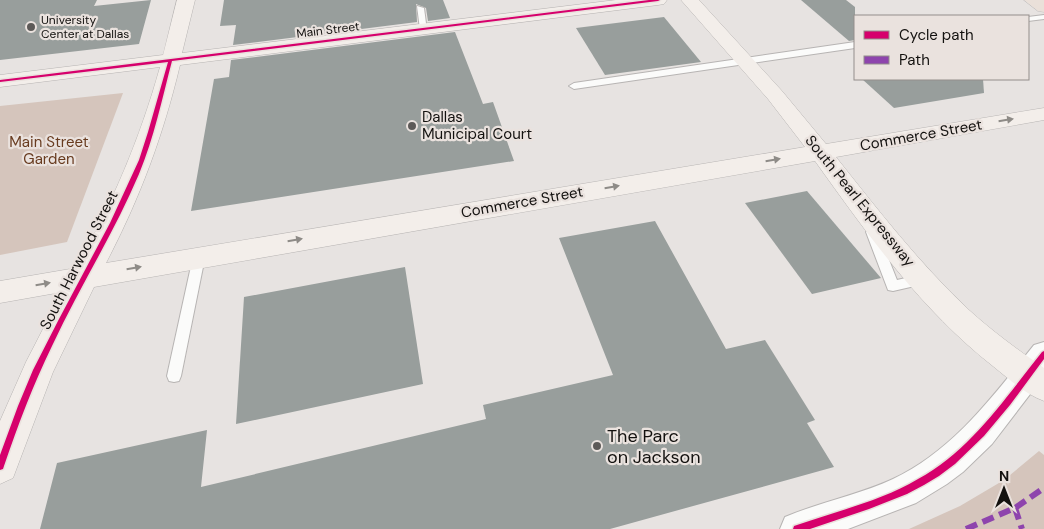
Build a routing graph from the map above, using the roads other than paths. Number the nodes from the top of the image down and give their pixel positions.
1 (186, 0) edge
2 (658, 0) edge
3 (690, 0) edge
4 (1033, 0) edge
5 (1044, 7) edge
6 (420, 8) dead end
7 (1044, 16) edge
8 (1029, 19) edge
9 (424, 29) junction
10 (854, 46) edge
11 (170, 61) junction
12 (747, 62) junction
13 (0, 82) edge
14 (574, 86) dead end
15 (1044, 114) edge
16 (820, 152) junction
17 (199, 257) junction
18 (86, 276) junction
19 (0, 292) edge
20 (1039, 372) edge
21 (174, 376) dead end
22 (0, 466) edge
23 (797, 529) edge

1 - 11 main road, South Harwood Street
2 - 9 main road, Main Street
3 - 12 main road, South Pearl Expressway
4 - 5 main road
6 - 9 lane
7 - 8 lane
9 - 11 main road, Main Street
10 - 12 lane
11 - 13 main road, Main Street
11 - 18 main road, South Harwood Street
12 - 14 lane
12 - 16 main road, South Pearl Expressway
16 -> 15 main road, Commerce Street
17 -> 16 main road, Commerce Street
16 - 20 main road, South Pearl Expressway
18 -> 17 main road, Commerce Street
17 - 21 lane
19 -> 18 main road, Commerce Street
18 - 22 main road, South Harwood Street
20 - 23 street

